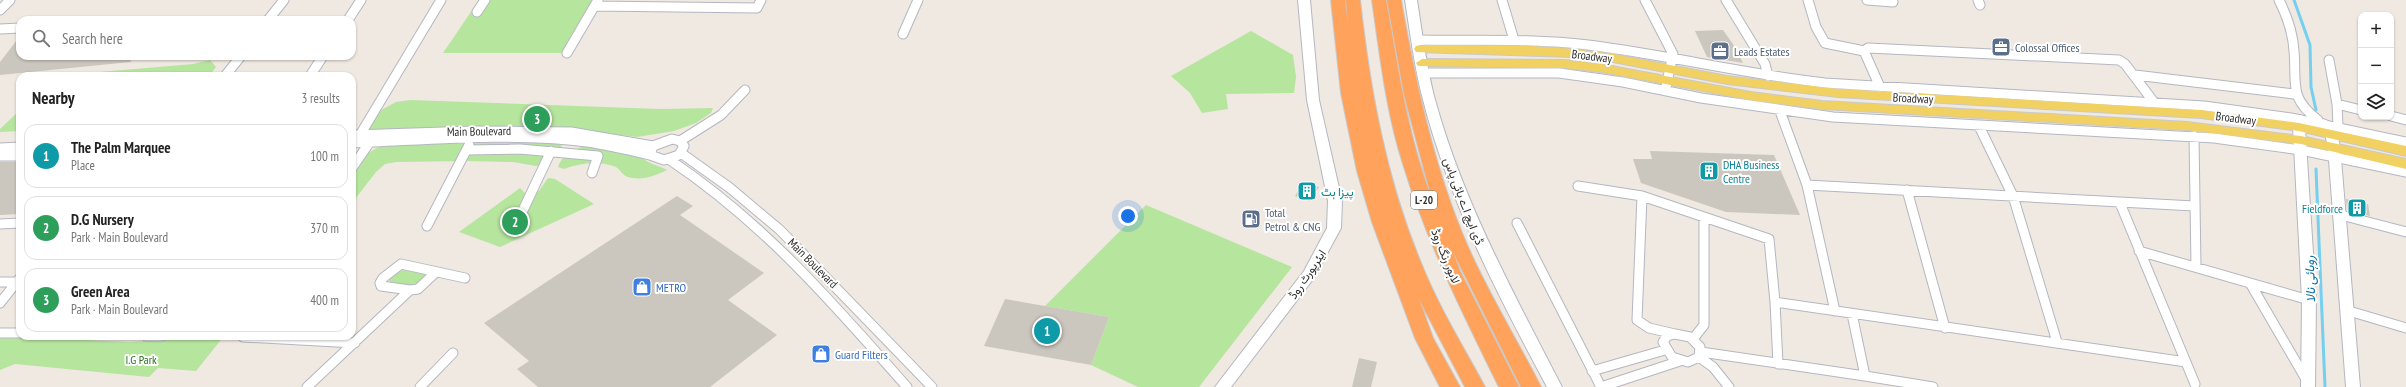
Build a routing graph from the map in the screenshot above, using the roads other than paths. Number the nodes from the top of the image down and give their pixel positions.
1 (10, 0) edge
2 (284, 0) edge
3 (361, 0) edge
4 (441, 0) edge
5 (485, 0) edge
6 (710, 0) edge
7 (761, 0) edge
8 (918, 0) edge
9 (1304, 0) edge
10 (1338, 0) edge
11 (1353, 0) edge
12 (1379, 0) edge
13 (1394, 0) edge
14 (1411, 0) edge
15 (1502, 0) edge
16 (1645, 0) edge
17 (1726, 0) edge
18 (1808, 0) edge
19 (1867, 0) edge
20 (2279, 0) edge
21 (1893, 2) dead end
22 (597, 3) edge
23 (705, 8) junction
24 (0, 10) edge
25 (477, 12) dead end
26 (271, 16) edge
27 (351, 16) edge
28 (16, 28) edge
29 (0, 29) edge
30 (903, 34) dead end
31 (1514, 40) junction
32 (1419, 45) junction
33 (1864, 51) junction
34 (568, 53) dead end
35 (238, 60) edge
36 (320, 60) edge
37 (2329, 60) dead end
38 (1423, 68) junction
39 (228, 72) edge
40 (313, 72) edge
41 (1669, 75) junction
42 (2135, 75) junction
43 (1768, 76) junction
44 (1880, 87) junction
45 (745, 90) dead end
46 (2294, 94) junction
47 (2153, 101) junction
48 (2337, 104) junction
49 (2358, 109) edge
50 (1780, 111) junction
51 (2394, 117) edge
52 (2302, 120) junction
53 (2406, 120) edge
54 (1979, 126) junction
55 (2331, 127) junction
56 (583, 133) junction
57 (375, 134) junction
58 (356, 135) edge
59 (2194, 136) junction
60 (473, 139) junction
61 (577, 141) junction
62 (680, 141) junction
63 (2406, 142) edge
64 (356, 143) edge
65 (369, 143) junction
66 (2301, 145) junction
67 (654, 146) junction
68 (16, 147) edge
69 (0, 148) edge
70 (467, 150) junction
71 (551, 151) junction
72 (2406, 151) edge
73 (567, 152) junction
74 (2334, 152) junction
75 (681, 153) junction
76 (650, 155) junction
77 (0, 156) edge
78 (16, 156) edge
79 (670, 160) junction
80 (356, 162) edge
81 (2406, 164) edge
82 (2406, 172) edge
83 (592, 173) dead end
84 (1807, 185) junction
85 (1578, 186) dead end
86 (1907, 190) junction
87 (1642, 196) junction
88 (2013, 196) junction
89 (2120, 203) junction
90 (2194, 206) junction
91 (1704, 216) junction
92 (2341, 216) junction
93 (16, 223) edge
94 (1517, 223) dead end
95 (0, 224) edge
96 (516, 225) dead end
97 (427, 226) dead end
98 (2406, 232) edge
99 (2139, 251) junction
100 (2196, 267) junction
101 (435, 273) junction
102 (464, 278) dead end
103 (16, 280) edge
104 (0, 282) edge
105 (2250, 283) junction
106 (16, 284) edge
107 (410, 290) junction
108 (2309, 300) junction
109 (1775, 302) junction
110 (0, 303) edge
111 (1835, 311) junction
112 (2348, 311) junction
113 (1852, 314) junction
114 (1945, 328) junction
115 (2406, 328) edge
116 (0, 333) edge
117 (16, 333) edge
118 (1675, 334) junction
119 (1693, 339) junction
120 (299, 340) edge
121 (2057, 342) junction
122 (355, 343) junction
123 (1664, 350) junction
124 (453, 353) dead end
125 (1700, 355) junction
126 (1680, 361) junction
127 (2186, 362) junction
128 (1778, 364) junction
129 (1592, 371) junction
130 (1865, 376) junction
131 (1447, 383) edge
132 (2196, 384) dead end
133 (2308, 385) edge
134 (307, 387) edge
135 (420, 387) edge
136 (908, 387) edge
137 (932, 387) edge
138 (1222, 387) edge
139 (1475, 387) edge
140 (1509, 387) edge
141 (1531, 387) edge
142 (1556, 387) edge
143 (1601, 387) edge
144 (1729, 387) edge
145 (1934, 387) edge
146 (2353, 387) edge

1 - 24 street
2 - 26 street
3 - 27 street
4 - 58 street
5 - 25 street
6 - 23 street
7 - 23 street
8 - 30 street
9 - 138 main road, ایئرپورٹ روڈ
10 - 131 highway
11 - 139 highway, L-20
12 - 140 highway, لاہور رنگ روڈ / L-20
13 - 141 highway
14 - 32 main road, ڈی ایچ اے بائی پاس
15 - 31 street
16 - 41 street
17 - 43 street
18 - 33 street
19 - 21 street
20 - 46 street
22 - 23 street
22 - 34 street
28 - 29 street
31 - 32 street
31 - 41 street
32 - 38 main road, ڈی ایچ اے بائی پاس
32 - 41 main road, Broadway
33 - 42 street
33 - 44 street
35 - 39 street
36 - 40 street
37 - 48 street
38 - 41 main road, Broadway
38 - 142 main road, ڈی ایچ اے بائی پاس
41 - 43 street
41 - 50 street
41 - 52 main road, Broadway
41 - 66 main road, Broadway
42 - 46 street
42 - 47 street
43 - 44 street
44 - 47 street
45 - 62 street
46 - 52 street
47 - 52 street
48 - 49 street
48 - 55 street
50 - 54 street
50 - 84 street
51 - 53 street
52 - 55 main road, Broadway
52 - 66 main road
54 - 59 street
54 - 88 street
55 - 63 street
55 - 72 main road, Broadway
55 - 74 main road
56 - 57 street, Main Boulevard
56 - 61 street
56 - 67 street, Main Boulevard
57 - 58 street, Main Boulevard
57 - 65 street
59 - 66 street
59 - 90 street
60 - 61 street, Main Boulevard
60 - 65 street, Main Boulevard
60 - 70 street
61 - 73 street
61 - 76 street, Main Boulevard
62 - 67 street
62 - 75 street
64 - 65 street, Main Boulevard
65 - 80 street
66 - 74 main road, Broadway
66 - 108 main road
67 - 76 street
68 - 69 street
70 - 71 street
70 - 97 street
71 - 73 street
71 - 96 street
73 - 83 street
74 - 81 main road, Broadway
74 - 82 street
74 - 92 main road
75 - 79 street
75 - 137 street, Main Boulevard
76 - 79 street, Main Boulevard
77 - 78 street
79 - 136 street, Main Boulevard
84 - 86 street
84 - 111 street
85 - 87 street
86 - 88 street
86 - 114 street
87 - 91 street
87 - 118 street
88 - 89 street
88 - 121 street
89 - 90 street
89 - 99 street
90 - 100 street
91 - 109 street
91 - 119 street
92 - 98 street
92 - 112 main road
93 - 95 street
94 - 129 street
99 - 100 street
99 - 127 street
100 - 105 street
101 - 102 street
101 - 107 street
101 - 107 street
103 - 104 street
105 - 108 street
105 - 133 street
106 - 110 street
107 - 122 street
108 - 133 main road
109 - 111 street
109 - 128 street
111 - 113 street
112 - 115 street
112 - 146 main road
113 - 114 street
113 - 130 street
114 - 121 street
116 - 117 street
118 - 119 street
118 - 123 street
119 - 125 street
120 - 122 street
121 - 127 street
122 - 134 street
123 - 126 street
123 - 129 street
124 - 135 street
125 - 126 street
125 - 128 street
125 - 144 street
126 - 143 street
127 - 132 street
128 - 130 street
129 - 143 street
130 - 145 street

